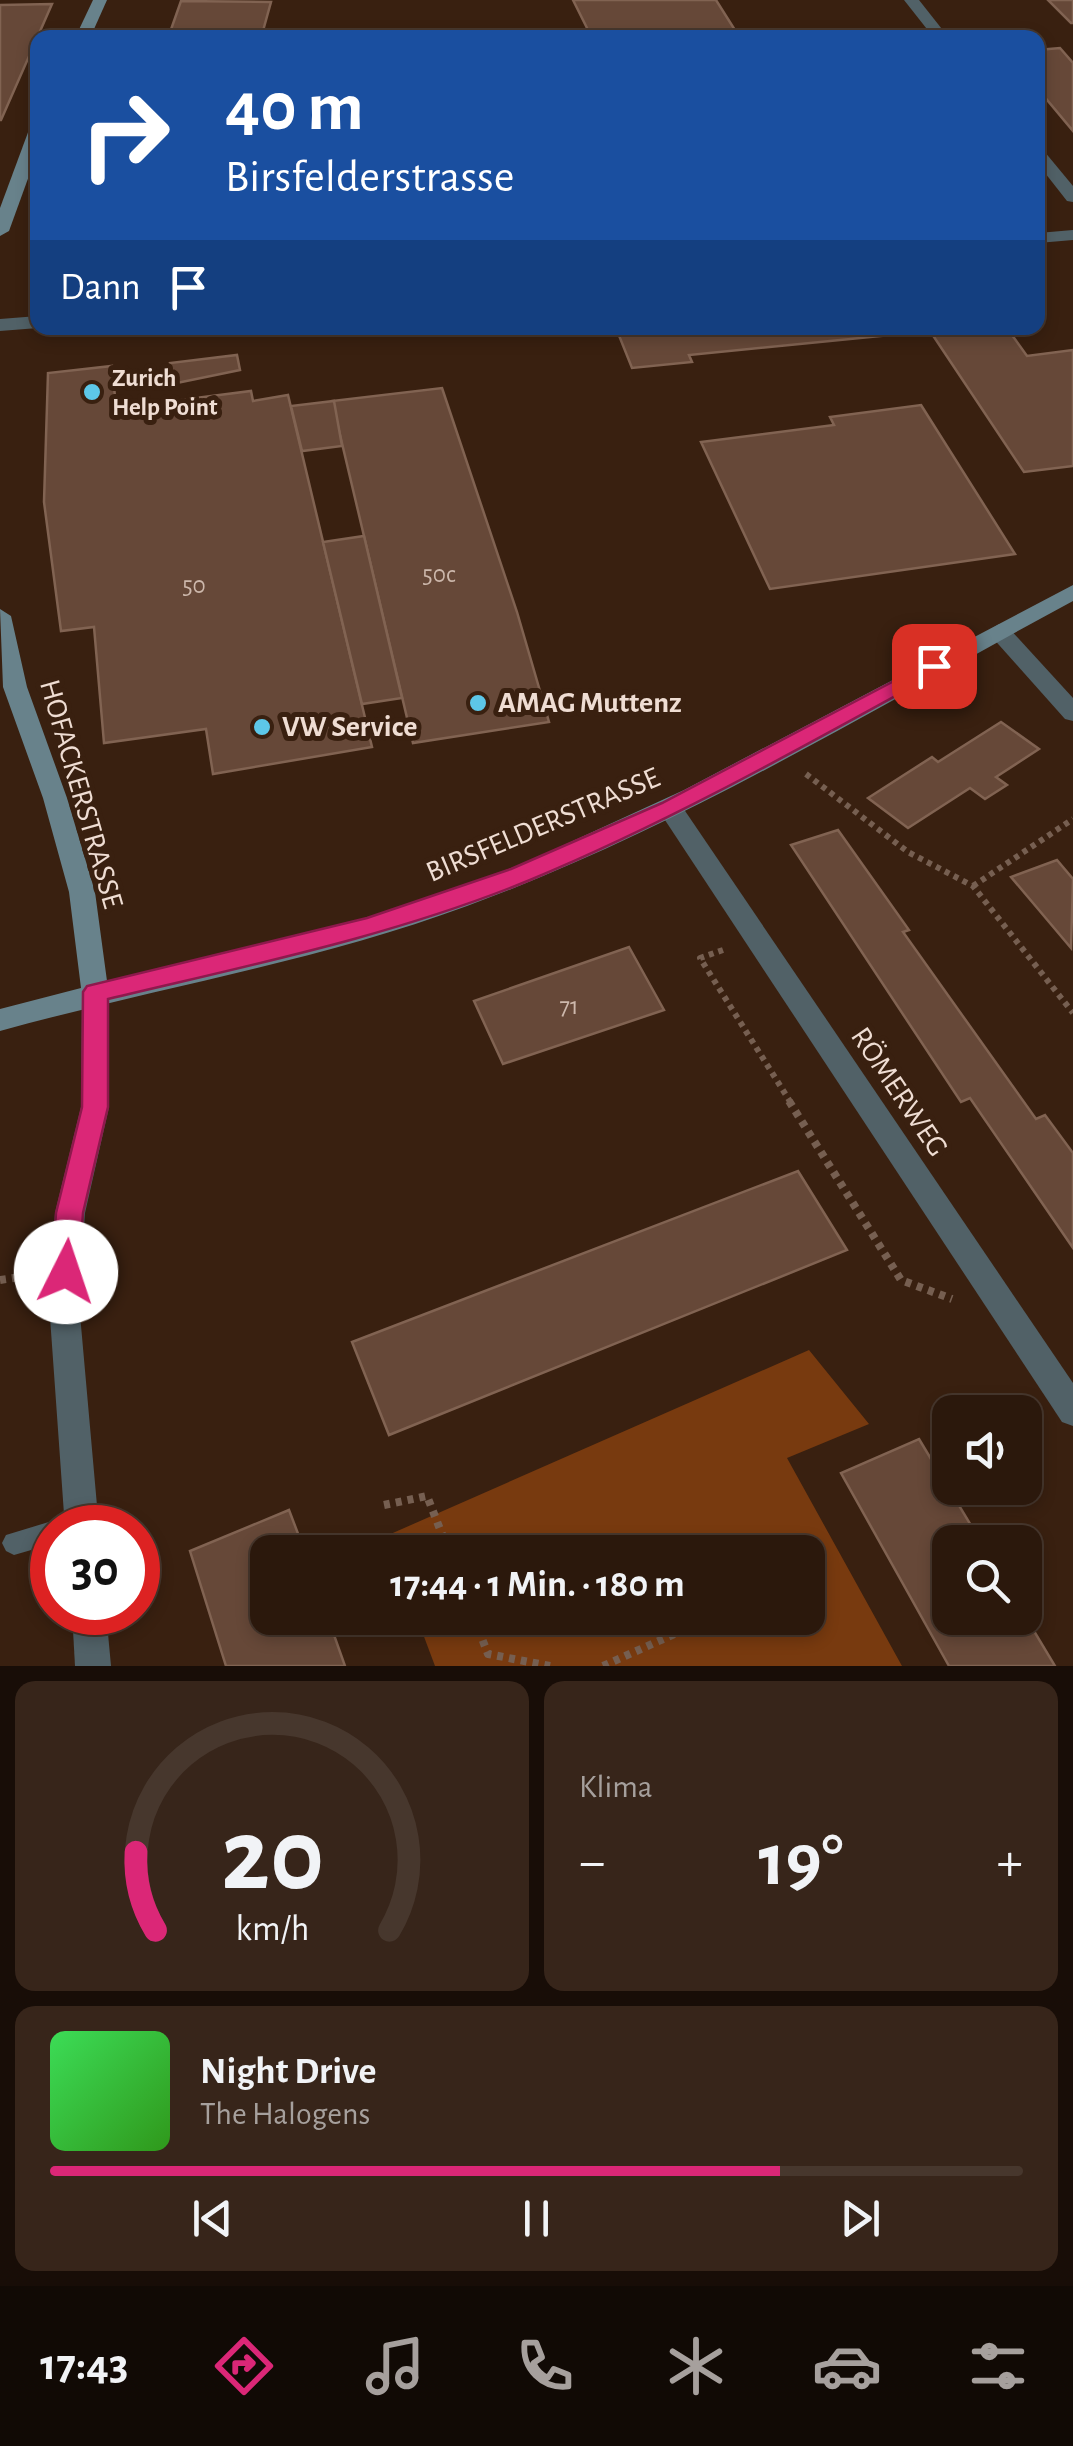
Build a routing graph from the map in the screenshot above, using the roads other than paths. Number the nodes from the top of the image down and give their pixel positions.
1 (100, 0) edge
2 (912, 0) edge
3 (86, 30) edge
4 (936, 30) edge
5 (30, 149) edge
6 (1045, 163) edge
7 (1073, 197) edge
8 (0, 231) edge
9 (1073, 234) edge
10 (1045, 237) edge
11 (30, 323) edge
12 (0, 326) edge
13 (1073, 592) edge
14 (0, 616) edge
15 (999, 631) junction
16 (1073, 712) edge
17 (670, 808) junction
18 (96, 992) junction
19 (0, 1020) edge
20 (1073, 1411) edge
21 (71, 1505) edge
22 (30, 1539) edge
23 (14, 1543) dead end
24 (91, 1635) edge
25 (93, 1666) edge

1 - 3 main road
2 - 4 street
5 - 8 main road
6 - 7 street
9 - 10 street
11 - 12 street
13 - 15 main road, BIRSFELDERSTRASSE
14 - 18 main road, HOFACKERSTRASSE
15 - 16 street
15 - 17 main road, BIRSFELDERSTRASSE
17 - 18 main road, BIRSFELDERSTRASSE
17 - 20 street, RÖMERWEG
18 - 19 main road, BIRSFELDERSTRASSE
18 - 21 street
22 - 23 lane
24 - 25 street

